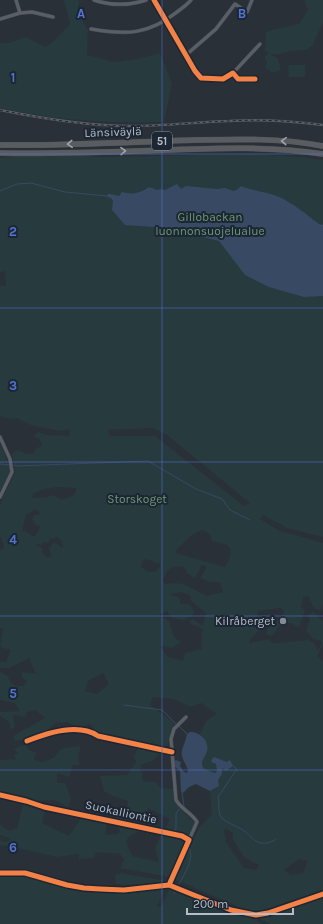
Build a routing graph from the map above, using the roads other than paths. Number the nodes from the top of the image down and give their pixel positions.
1 (16, 0) edge
2 (94, 0) edge
3 (146, 0) edge
4 (154, 0) edge
5 (191, 0) edge
6 (252, 0) edge
7 (20, 13) junction
8 (53, 17) dead end
9 (0, 19) edge
10 (166, 21) junction
11 (91, 29) dead end
12 (260, 44) dead end
13 (257, 47) junction
14 (261, 50) dead end
15 (186, 55) junction
16 (233, 73) junction
17 (255, 79) dead end
18 (0, 145) edge
19 (323, 146) edge
20 (0, 152) edge
21 (323, 154) edge
22 (0, 437) edge
23 (0, 497) edge
24 (186, 717) dead end
25 (27, 741) dead end
26 (172, 752) junction
27 (0, 795) edge
28 (189, 840) junction
29 (0, 873) edge
30 (169, 885) junction
31 (323, 894) edge

1 - 7 street
2 - 3 street
4 - 10 street
5 - 10 street
6 - 15 street
7 - 8 street
7 - 9 street
10 - 11 street
10 - 15 street
12 - 13 street
13 - 14 street
13 - 16 street
15 - 16 street
16 - 17 street
19 -> 18 highway, Länsiväylä / 51
20 -> 21 highway, Länsiväylä / 51
22 - 23 street
24 - 26 street
25 - 26 street
26 - 28 street
27 - 28 street, Suokalliontie
28 - 30 street
29 - 30 street
30 - 31 street

